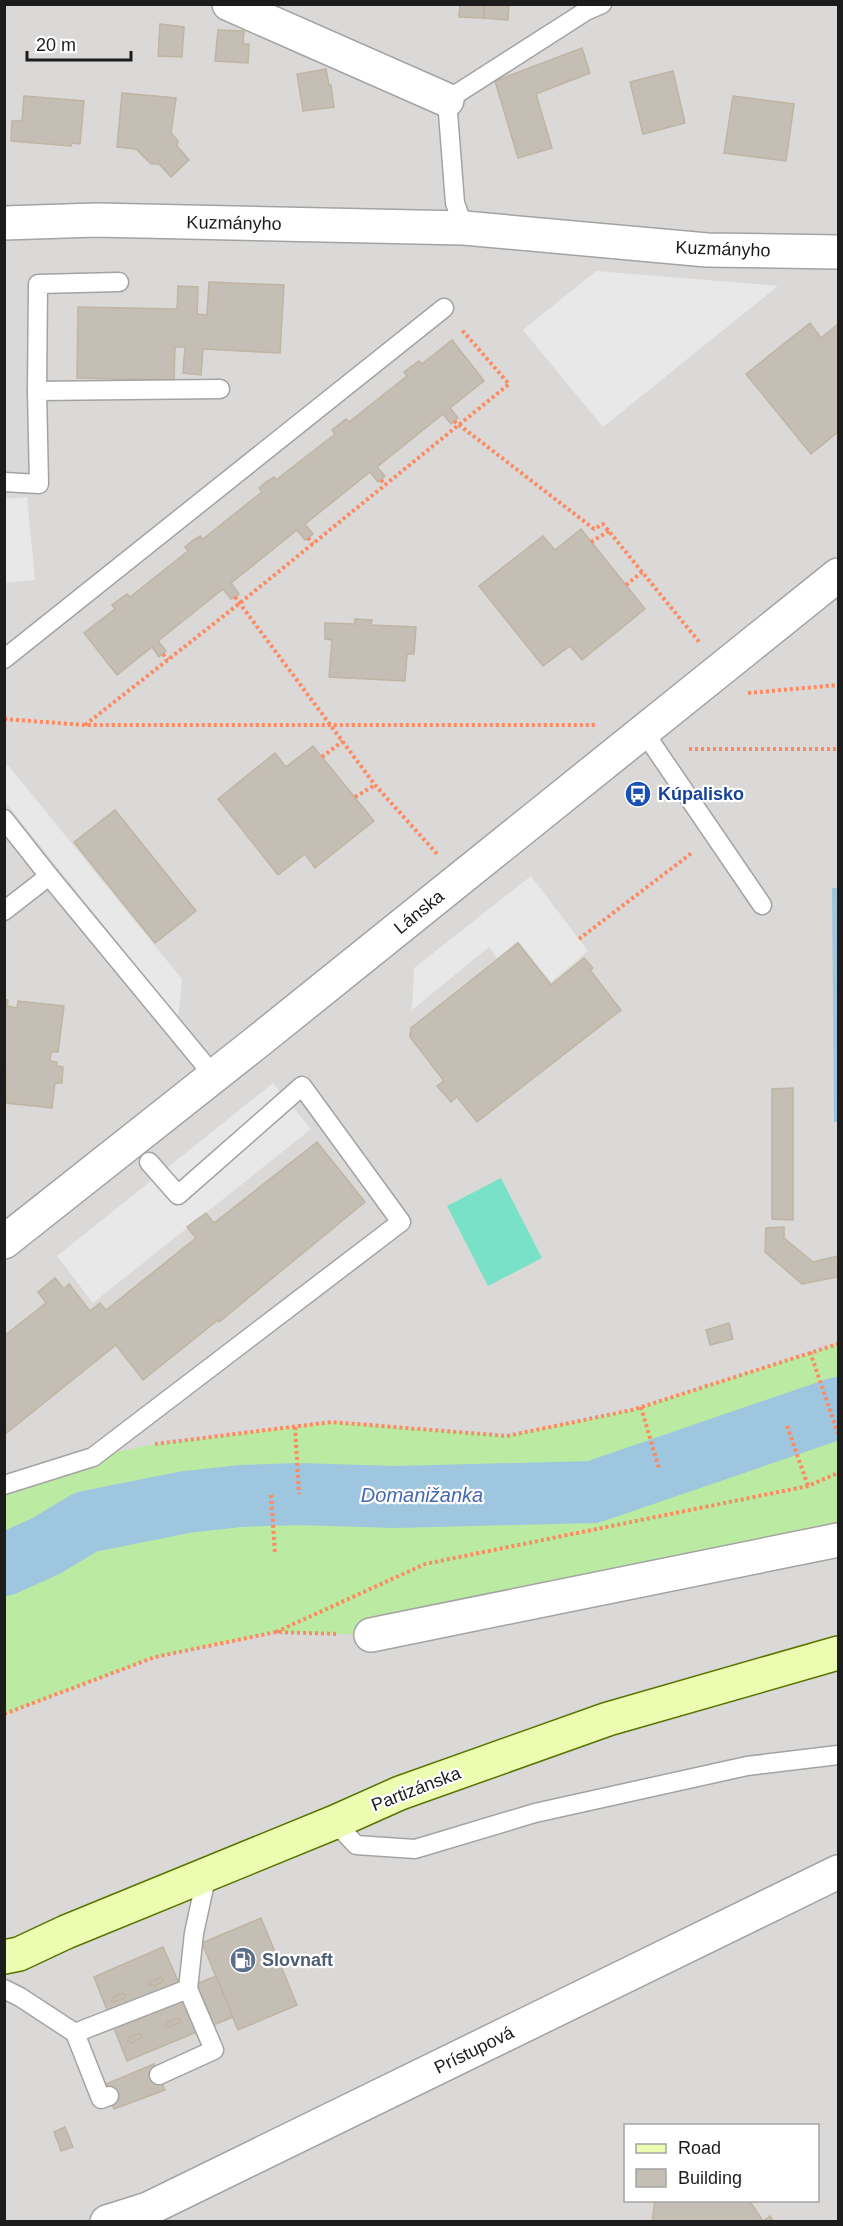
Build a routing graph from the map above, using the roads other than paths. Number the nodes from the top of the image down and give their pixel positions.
1 (229, 4) edge
2 (602, 4) edge
3 (447, 100) junction
4 (4, 223) edge
5 (464, 228) junction
6 (838, 252) edge
7 (119, 282) dead end
8 (444, 308) road end
9 (220, 389) dead end
10 (37, 391) junction
11 (4, 482) edge
12 (836, 579) edge
13 (4, 659) edge
14 (644, 732) junction
15 (4, 819) edge
16 (49, 876) junction
17 (762, 905) dead end
18 (4, 911) edge
19 (214, 1076) junction
20 (149, 1162) dead end
21 (4, 1242) edge
22 (4, 1485) edge
23 (838, 1540) edge
24 (371, 1635) road end
25 (838, 1653) edge
26 (838, 1755) edge
27 (335, 1822) junction
28 (838, 1872) edge
29 (207, 1874) junction
30 (9, 1962) edge
31 (4, 1989) edge
32 (189, 1989) junction
33 (75, 2033) junction
34 (159, 2074) dead end
35 (109, 2096) dead end
36 (107, 2222) edge

1 - 3 street
2 - 3 lane
3 - 5 lane
4 - 5 street, Kuzmányho
5 - 6 street, Kuzmányho
7 - 10 lane
8 - 13 lane
9 - 10 lane
10 - 11 lane
12 - 14 street, Lánska
14 - 17 lane
14 - 19 street, Lánska
15 - 16 lane
16 - 18 lane
16 - 19 lane
19 - 21 street, Lánska
20 - 22 lane
23 - 24 street
25 - 27 main road, Partizánska
26 - 27 lane
27 - 29 main road, Partizánska
28 - 36 street, Prístupová
29 - 30 main road, Partizánska
29 - 32 lane
31 - 33 lane
32 - 33 lane
32 - 34 lane
33 - 35 lane

